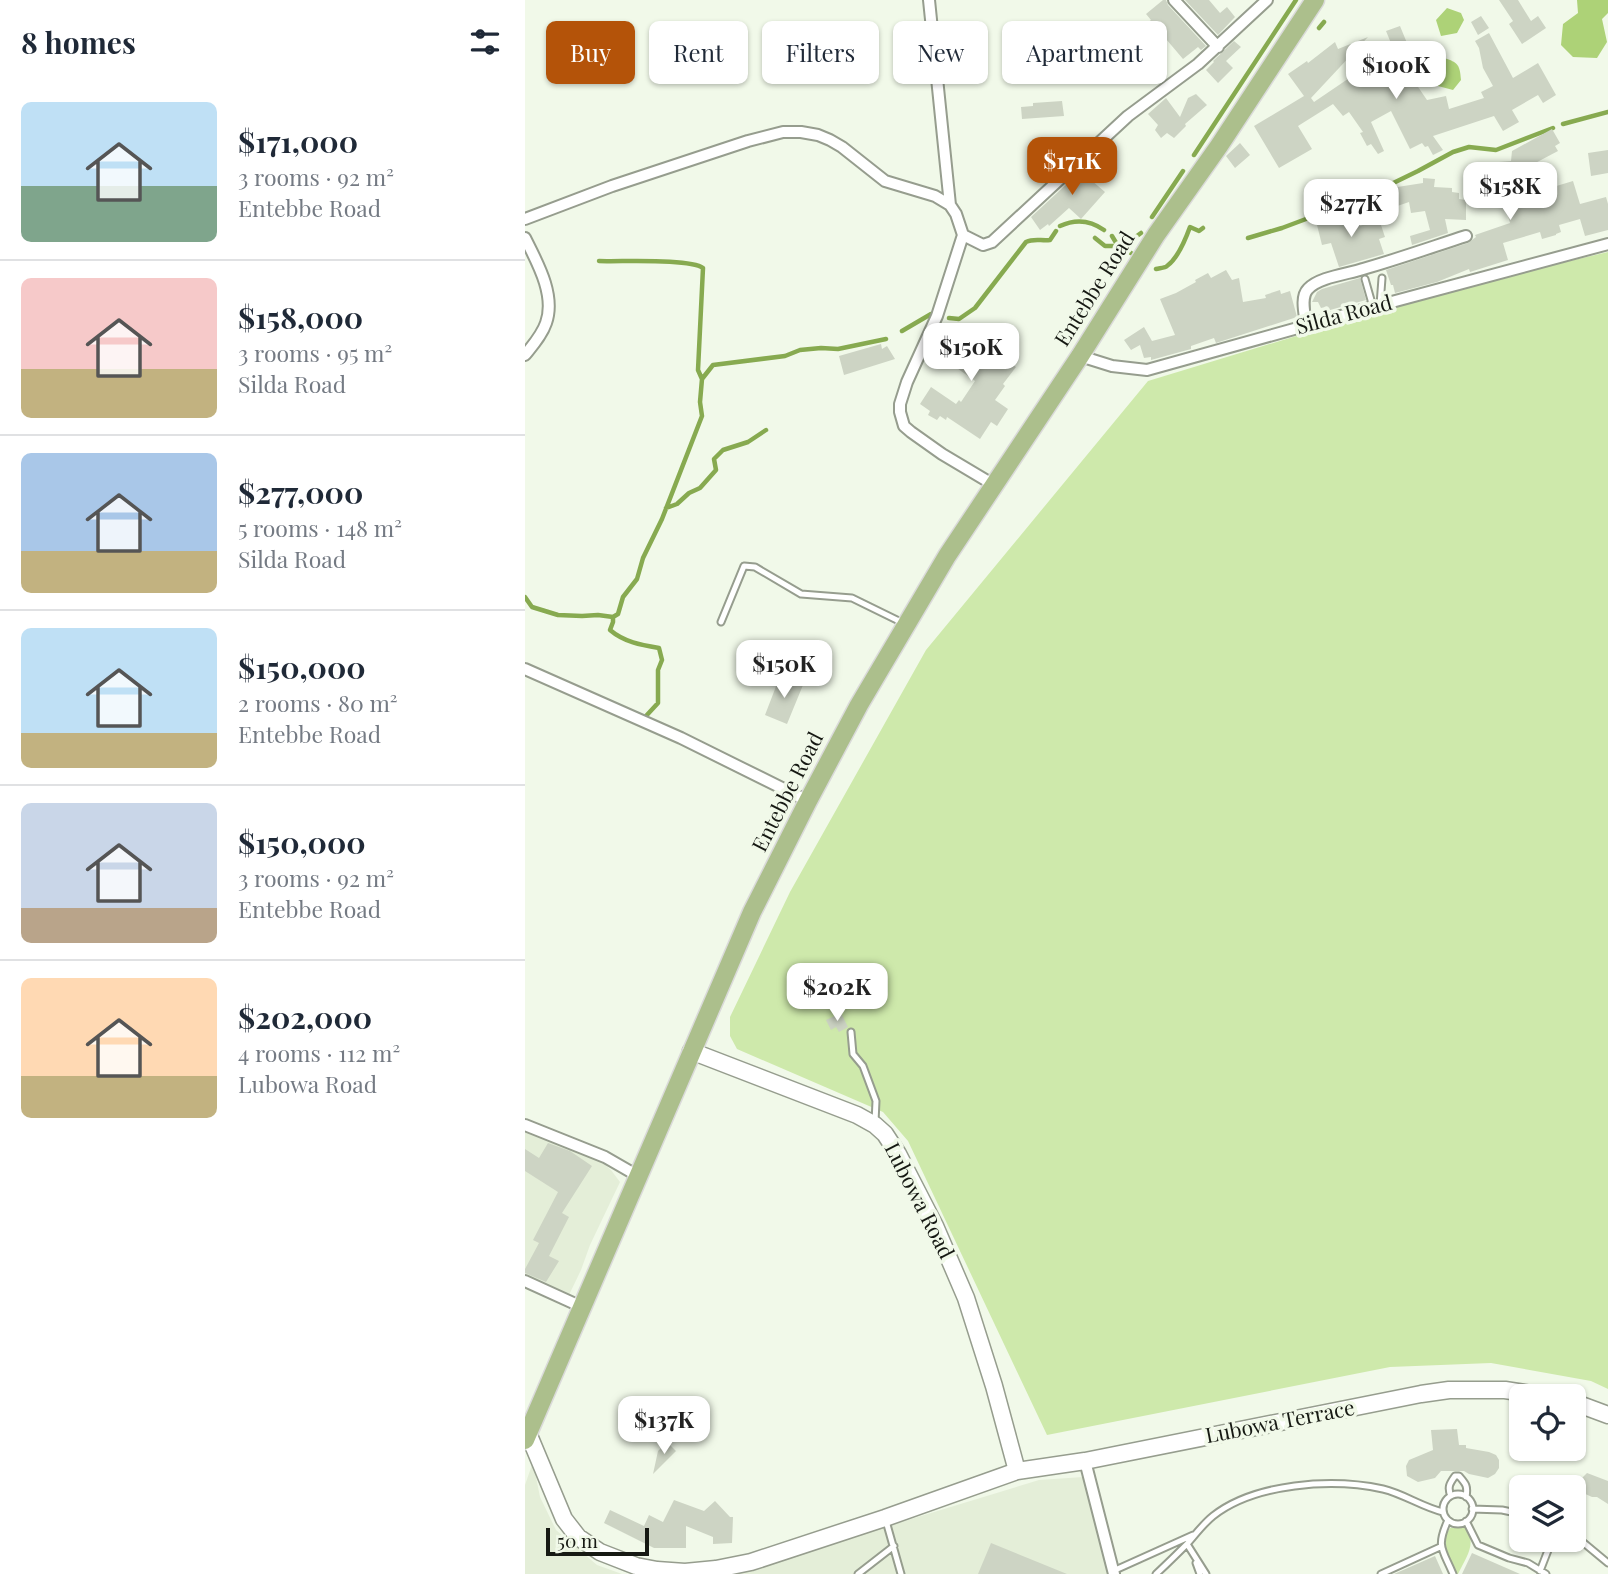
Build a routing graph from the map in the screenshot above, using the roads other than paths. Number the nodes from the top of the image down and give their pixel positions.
1 (929, 0) edge
2 (1174, 0) edge
3 (1267, 0) edge
4 (1315, 0) edge
5 (1218, 47) junction
6 (950, 205) junction
7 (525, 219) edge
8 (963, 235) junction
9 (1466, 236) dead end
10 (525, 238) edge
11 (1608, 244) edge
12 (1382, 278) dead end
13 (1365, 279) dead end
14 (1376, 306) junction
15 (1306, 325) junction
16 (525, 355) edge
17 (1080, 355) junction
18 (994, 485) junction
19 (721, 622) dead end
20 (906, 625) junction
21 (525, 669) edge
22 (808, 801) junction
23 (851, 1032) dead end
24 (691, 1051) junction
25 (525, 1125) edge
26 (875, 1125) junction
27 (638, 1176) junction
28 (525, 1282) edge
29 (582, 1307) junction
30 (1509, 1391) edge
31 (1586, 1407) edge
32 (1608, 1415) edge
33 (527, 1436) edge
34 (1085, 1461) junction
35 (1017, 1471) junction
36 (1451, 1496) junction
37 (1465, 1497) junction
38 (1472, 1509) junction
39 (1509, 1511) edge
40 (1443, 1512) junction
41 (885, 1518) junction
42 (1448, 1520) junction
43 (1466, 1521) junction
44 (1195, 1534) junction
45 (1187, 1544) junction
46 (1586, 1545) edge
47 (894, 1546) junction
48 (1440, 1547) junction
49 (1549, 1552) edge
50 (1193, 1554) junction
51 (1608, 1563) edge
52 (735, 1570) edge
53 (1114, 1572) edge
54 (1543, 1572) edge
55 (859, 1574) edge
56 (901, 1574) edge
57 (1156, 1574) edge
58 (1200, 1574) edge
59 (1206, 1574) edge
60 (1381, 1574) edge
61 (1453, 1574) edge

1 - 6 street
2 - 5 street
3 - 5 street
4 - 17 main road, Entebbe Road
5 - 8 street
6 - 7 street
6 - 8 street
8 - 18 street
9 - 15 street
10 - 16 street
11 - 14 street, Silda Road
12 - 14 lane
13 - 14 lane
14 - 15 street, Silda Road
15 - 17 street, Silda Road
17 - 18 main road, Entebbe Road
18 - 20 main road, Entebbe Road
19 - 20 lane
20 - 22 main road, Entebbe Road
21 - 22 street
22 - 24 main road, Entebbe Road
23 - 26 lane
24 - 26 street, Lubowa Road
24 - 27 main road, Entebbe Road
25 - 27 street
26 - 35 street, Lubowa Road
27 - 29 main road, Entebbe Road
28 - 29 street
29 - 33 main road, Entebbe Road
30 - 34 street, Lubowa Terrace
31 - 32 street
33 - 52 street, Lubowa Terrace
34 - 35 street, Lubowa Terrace
34 - 53 street
35 - 41 street, Lubowa Terrace
36 - 37 lane
36 - 37 lane
36 - 40 lane
37 - 38 lane
38 - 39 lane
38 - 43 lane
40 - 42 lane
40 - 44 lane
41 - 47 lane
41 - 52 street, Lubowa Terrace
42 - 43 lane
42 - 48 lane
43 - 54 lane
44 - 45 lane
44 - 53 lane
45 - 50 lane
45 - 57 lane
46 - 51 lane
47 - 55 lane
47 - 56 lane
48 - 60 lane
48 - 61 lane
49 - 54 lane
50 - 58 lane
50 - 59 lane

